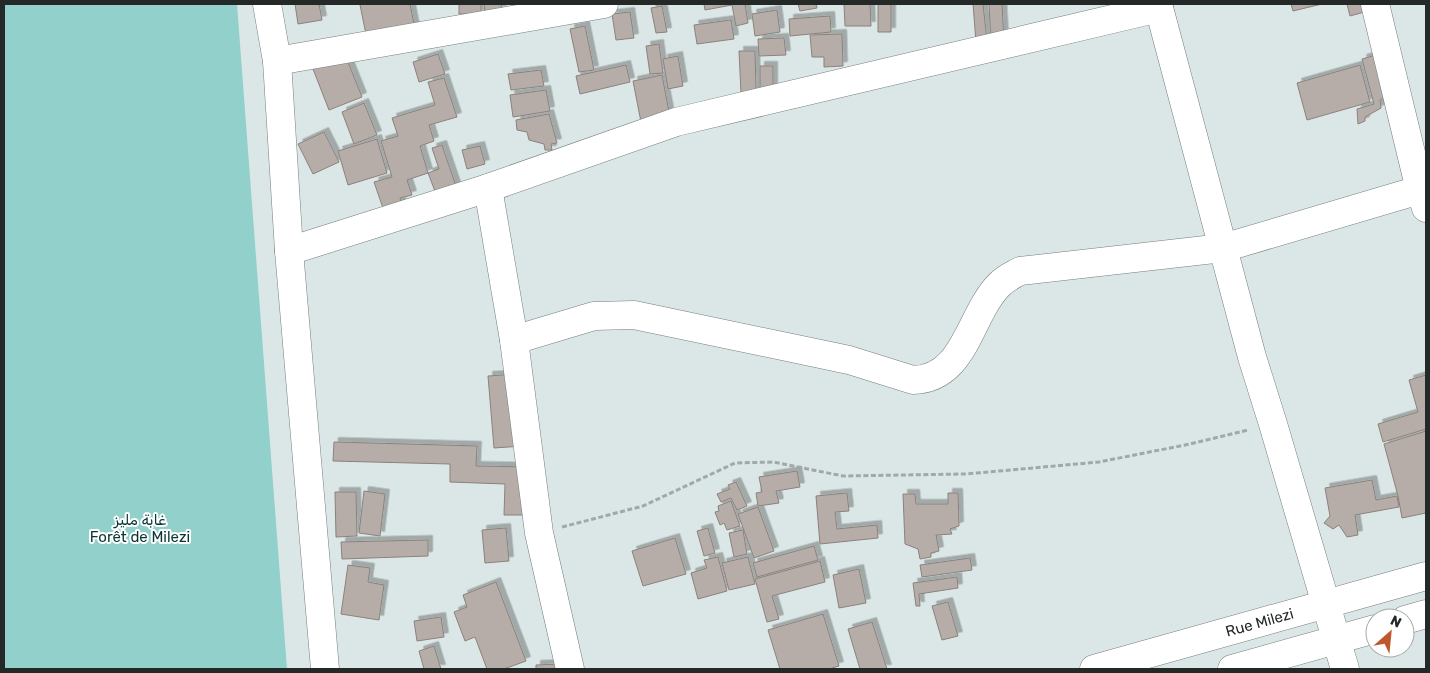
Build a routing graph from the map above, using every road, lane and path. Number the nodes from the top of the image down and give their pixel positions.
1 (267, 4) edge
2 (604, 4) edge
3 (1375, 4) edge
4 (1158, 6) edge
5 (277, 61) junction
6 (488, 188) junction
7 (1424, 195) edge
8 (1223, 248) junction
9 (289, 252) junction
10 (514, 340) junction
11 (1273, 424) junction
12 (539, 534) junction
13 (1426, 576) edge
14 (1325, 604) junction
15 (1365, 632) edge
16 (1336, 640) junction
17 (325, 669) edge
18 (570, 669) edge
19 (1094, 669) edge
20 (1232, 669) edge
21 (1345, 669) edge

1 - 5 street
2 - 5 street
3 - 7 street
4 - 6 street
4 - 8 street
5 - 9 street
6 - 9 street
6 - 10 street
7 - 8 street
8 - 10 street
8 - 11 street
9 - 17 street
10 - 12 street
11 - 12 path
11 - 14 street
12 - 18 street
13 - 14 street, Rue Milezi
14 - 16 street
14 - 19 street, Rue Milezi
15 - 16 street
16 - 20 street
16 - 21 street

